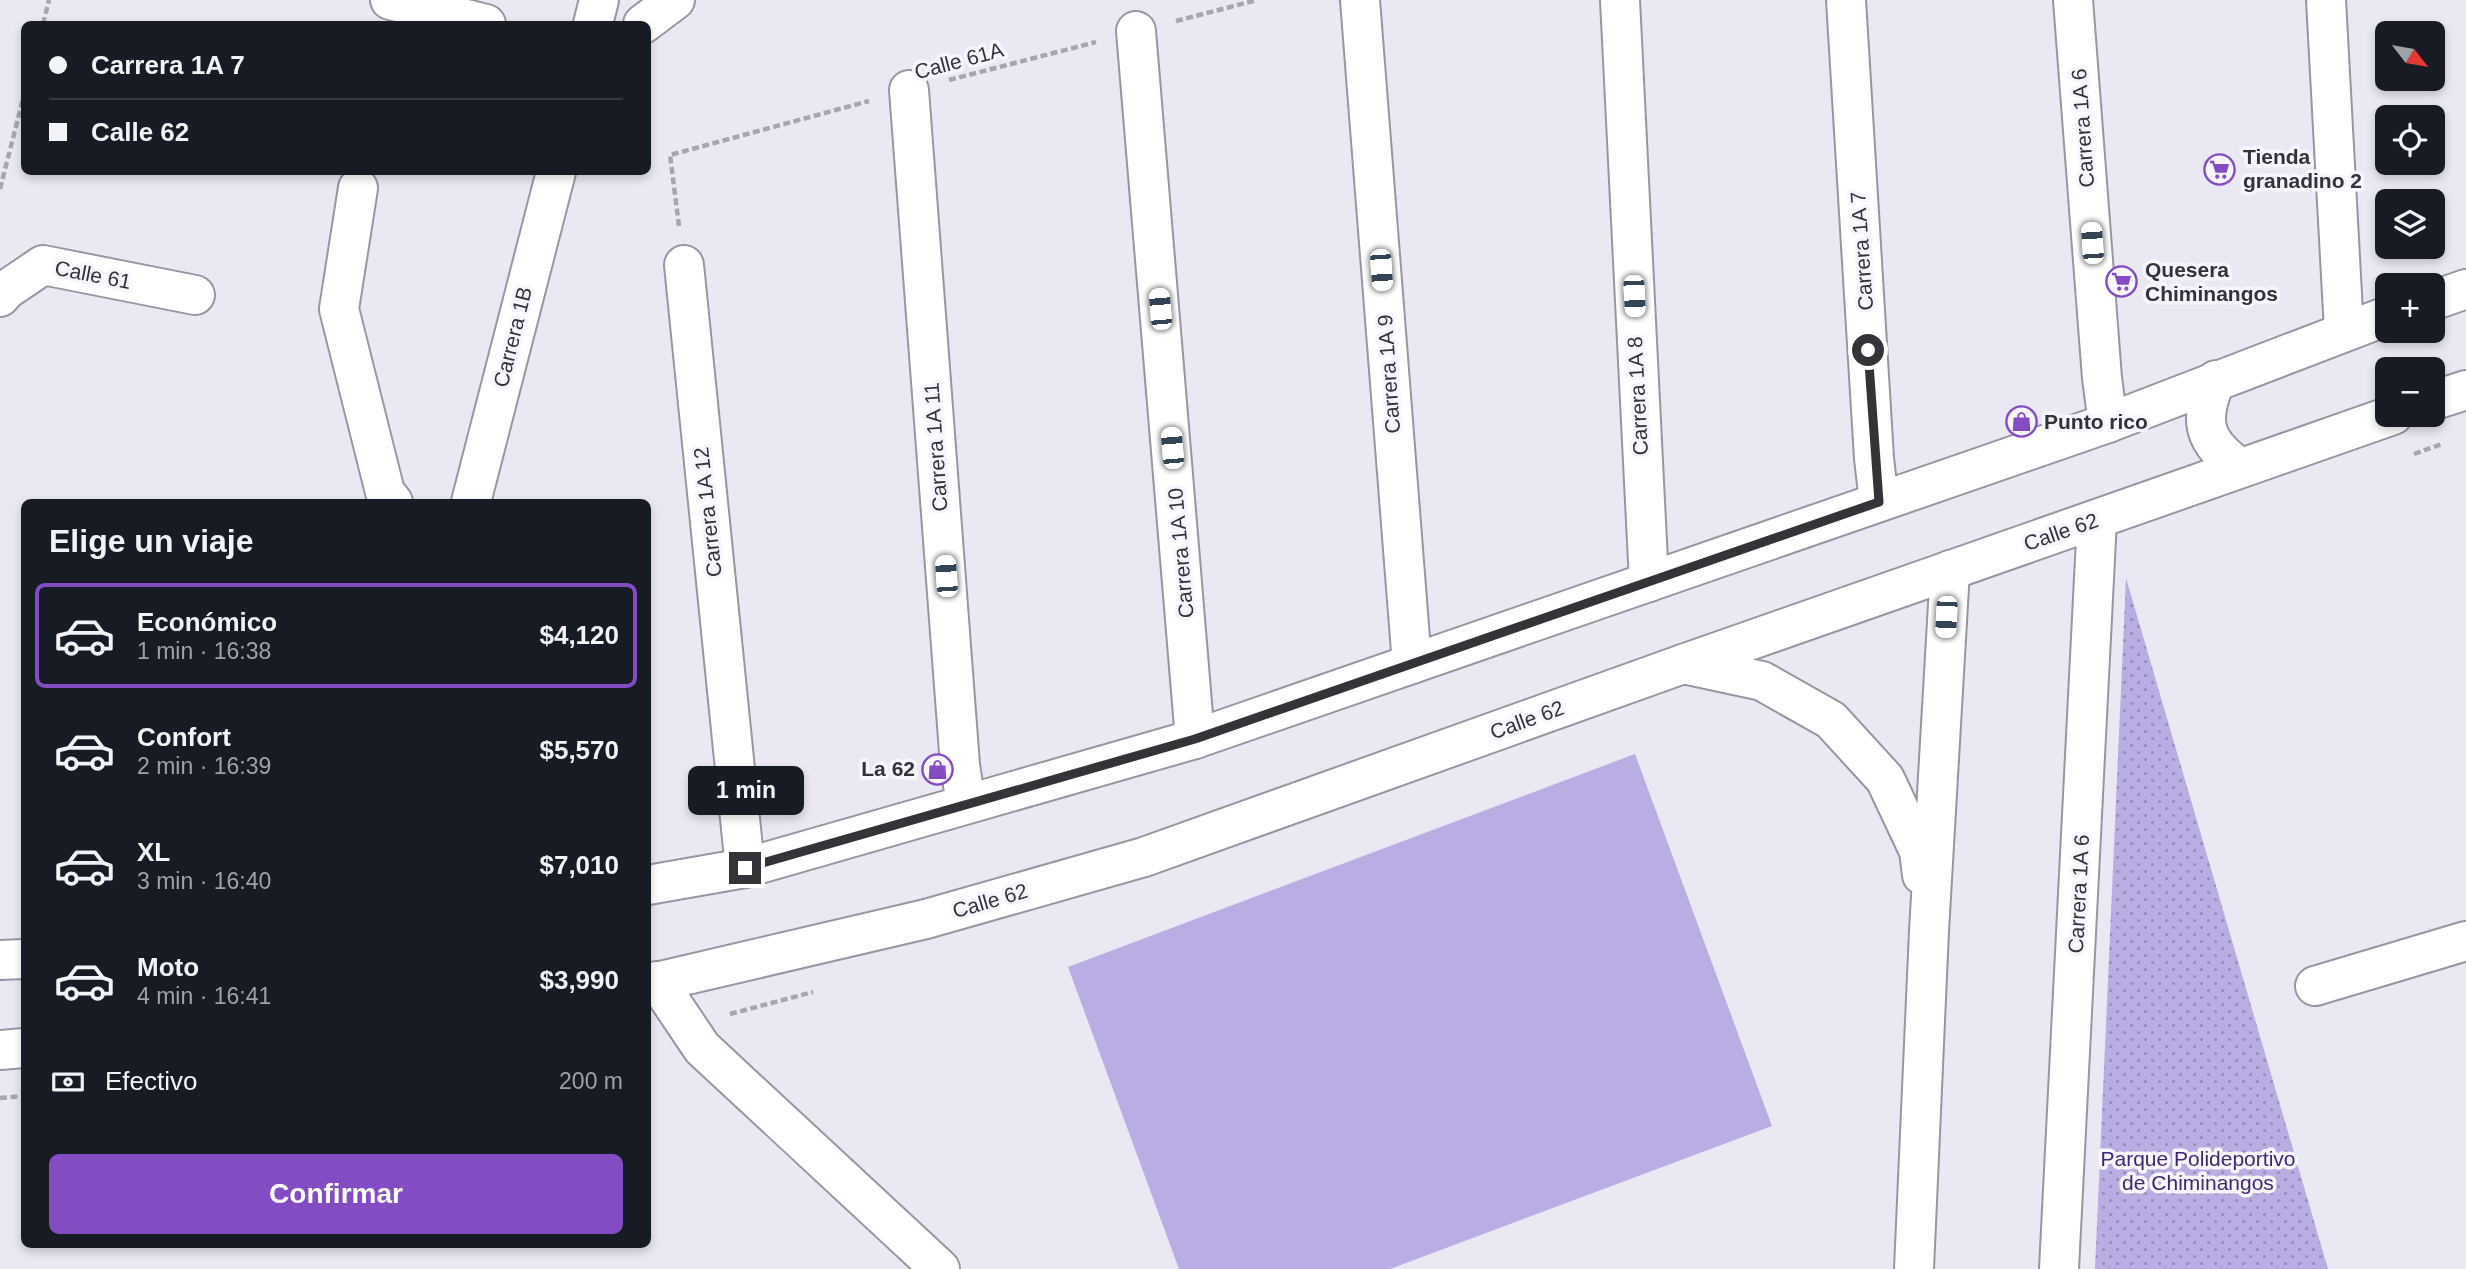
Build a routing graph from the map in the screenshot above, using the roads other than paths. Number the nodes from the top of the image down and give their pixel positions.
1 (390, 0) edge
2 (599, 0) edge
3 (675, 0) edge
4 (1360, 0) edge
5 (1620, 0) edge
6 (1846, 0) edge
7 (2073, 0) edge
8 (2326, 0) edge
9 (474, 21) edge
10 (594, 21) edge
11 (647, 21) edge
12 (1136, 31) road end
13 (909, 90) road end
14 (555, 175) edge
15 (358, 188) dead end
16 (684, 265) road end
17 (2466, 289) edge
18 (195, 295) dead end
19 (2445, 296) edge
20 (0, 297) edge
21 (2375, 320) edge
22 (2344, 331) junction
23 (2216, 380) junction
24 (2375, 421) edge
25 (2108, 423) junction
26 (2240, 468) junction
27 (391, 499) edge
28 (472, 499) edge
29 (1879, 502) junction
30 (2097, 519) junction
31 (1950, 570) junction
32 (1649, 582) junction
33 (1412, 664) junction
34 (1683, 664) junction
35 (1195, 739) junction
36 (966, 804) junction
37 (745, 868) junction
38 (651, 884) edge
39 (1929, 931) junction
40 (2466, 941) edge
41 (21, 959) edge
42 (0, 960) edge
43 (652, 982) edge
44 (2315, 986) dead end
45 (21, 1048) edge
46 (0, 1050) edge
47 (940, 1269) edge
48 (1914, 1269) edge
49 (2059, 1269) edge

1 - 9 street
2 - 10 street
3 - 11 street
4 - 33 street, Carrera 1A 9
5 - 32 street, Carrera 1A 8
6 - 29 street, Carrera 1A 7
7 - 25 street, Carrera 1A 6
8 - 22 street
12 - 35 street, Carrera 1A 10
13 - 36 street, Carrera 1A 11
14 - 28 street, Carrera 1B
15 - 27 street
16 - 37 street, Carrera 1A 12
17 - 19 street
18 - 20 street, Calle 61
21 - 22 street
22 - 23 street
23 - 25 street
23 - 26 street
24 - 26 street, Calle 62
25 - 29 street
26 - 30 street, Calle 62
29 - 32 street
30 - 31 street, Calle 62
30 - 49 street, Carrera 1A 6
31 - 34 street, Calle 62
31 - 39 street
32 - 33 street
33 - 35 street
34 - 39 street
34 - 43 street, Calle 62
35 - 36 street
36 - 37 street
37 - 38 street
39 - 48 street
40 - 44 street
41 - 42 street
43 - 47 street
45 - 46 street

